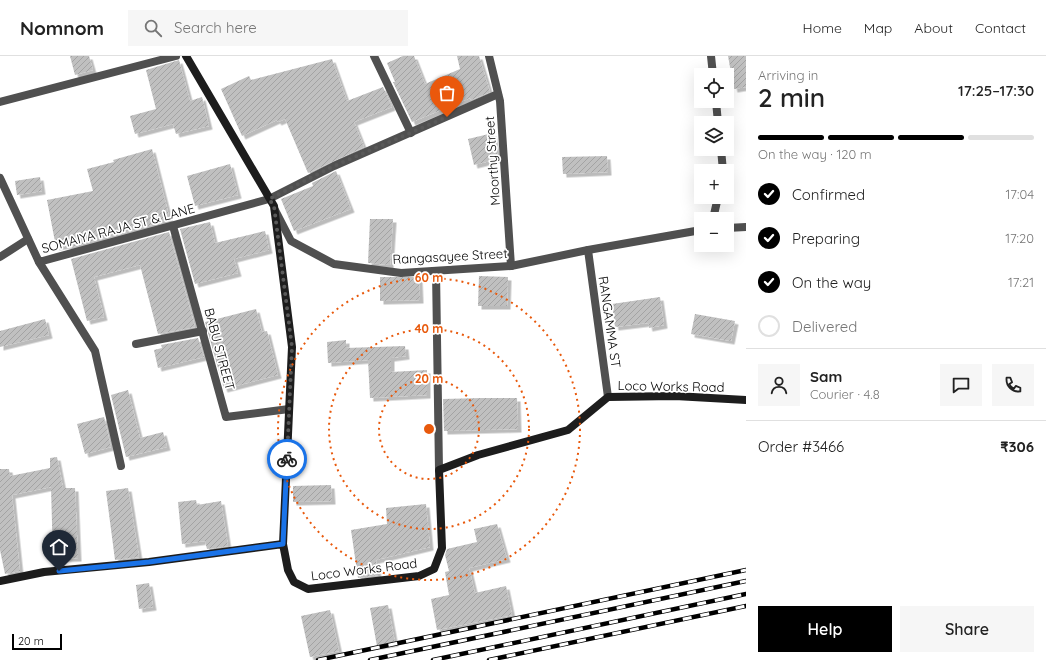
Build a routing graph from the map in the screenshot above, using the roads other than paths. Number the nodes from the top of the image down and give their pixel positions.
1 (176, 56) edge
2 (186, 56) edge
3 (374, 56) edge
4 (489, 56) edge
5 (711, 56) edge
6 (712, 68) edge
7 (498, 94) junction
8 (0, 102) edge
9 (411, 133) junction
10 (0, 178) edge
11 (272, 202) junction
12 (173, 226) junction
13 (746, 226) edge
14 (734, 227) edge
15 (694, 231) edge
16 (28, 239) junction
17 (588, 250) junction
18 (0, 257) edge
19 (39, 262) junction
20 (511, 266) junction
21 (436, 271) junction
22 (203, 331) junction
23 (136, 344) dead end
24 (608, 397) junction
25 (746, 400) edge
26 (289, 409) junction
27 (121, 466) dead end
28 (439, 470) junction
29 (283, 544) junction
30 (0, 581) edge

1 - 8 street
2 - 11 street
3 - 9 street
4 - 7 street, Moorthy Street
5 - 6 street
7 - 9 street, SOMAIYA RAJA ST & LANE
7 - 20 street, Moorthy Street
9 - 11 street, SOMAIYA RAJA ST & LANE
10 - 16 street, SOMAIYA RAJA ST & LANE
11 - 12 street, SOMAIYA RAJA ST & LANE
11 - 21 street, Rangasayee Street
11 - 26 street, Loco Works Road
12 - 19 street, SOMAIYA RAJA ST & LANE
12 - 22 street, BABU STREET
13 - 14 street
15 - 17 street, Rangasayee Street
16 - 18 street
16 - 19 street, SOMAIYA RAJA ST & LANE
17 - 20 street, Rangasayee Street
17 - 24 street, RANGAMMA ST
19 - 27 street
20 - 21 street, Rangasayee Street
21 - 28 street
22 - 23 street
22 - 26 street, BABU STREET
24 - 25 street, Loco Works Road
24 - 28 street, Loco Works Road
26 - 29 street, Loco Works Road
28 - 29 street, Loco Works Road
29 - 30 street

